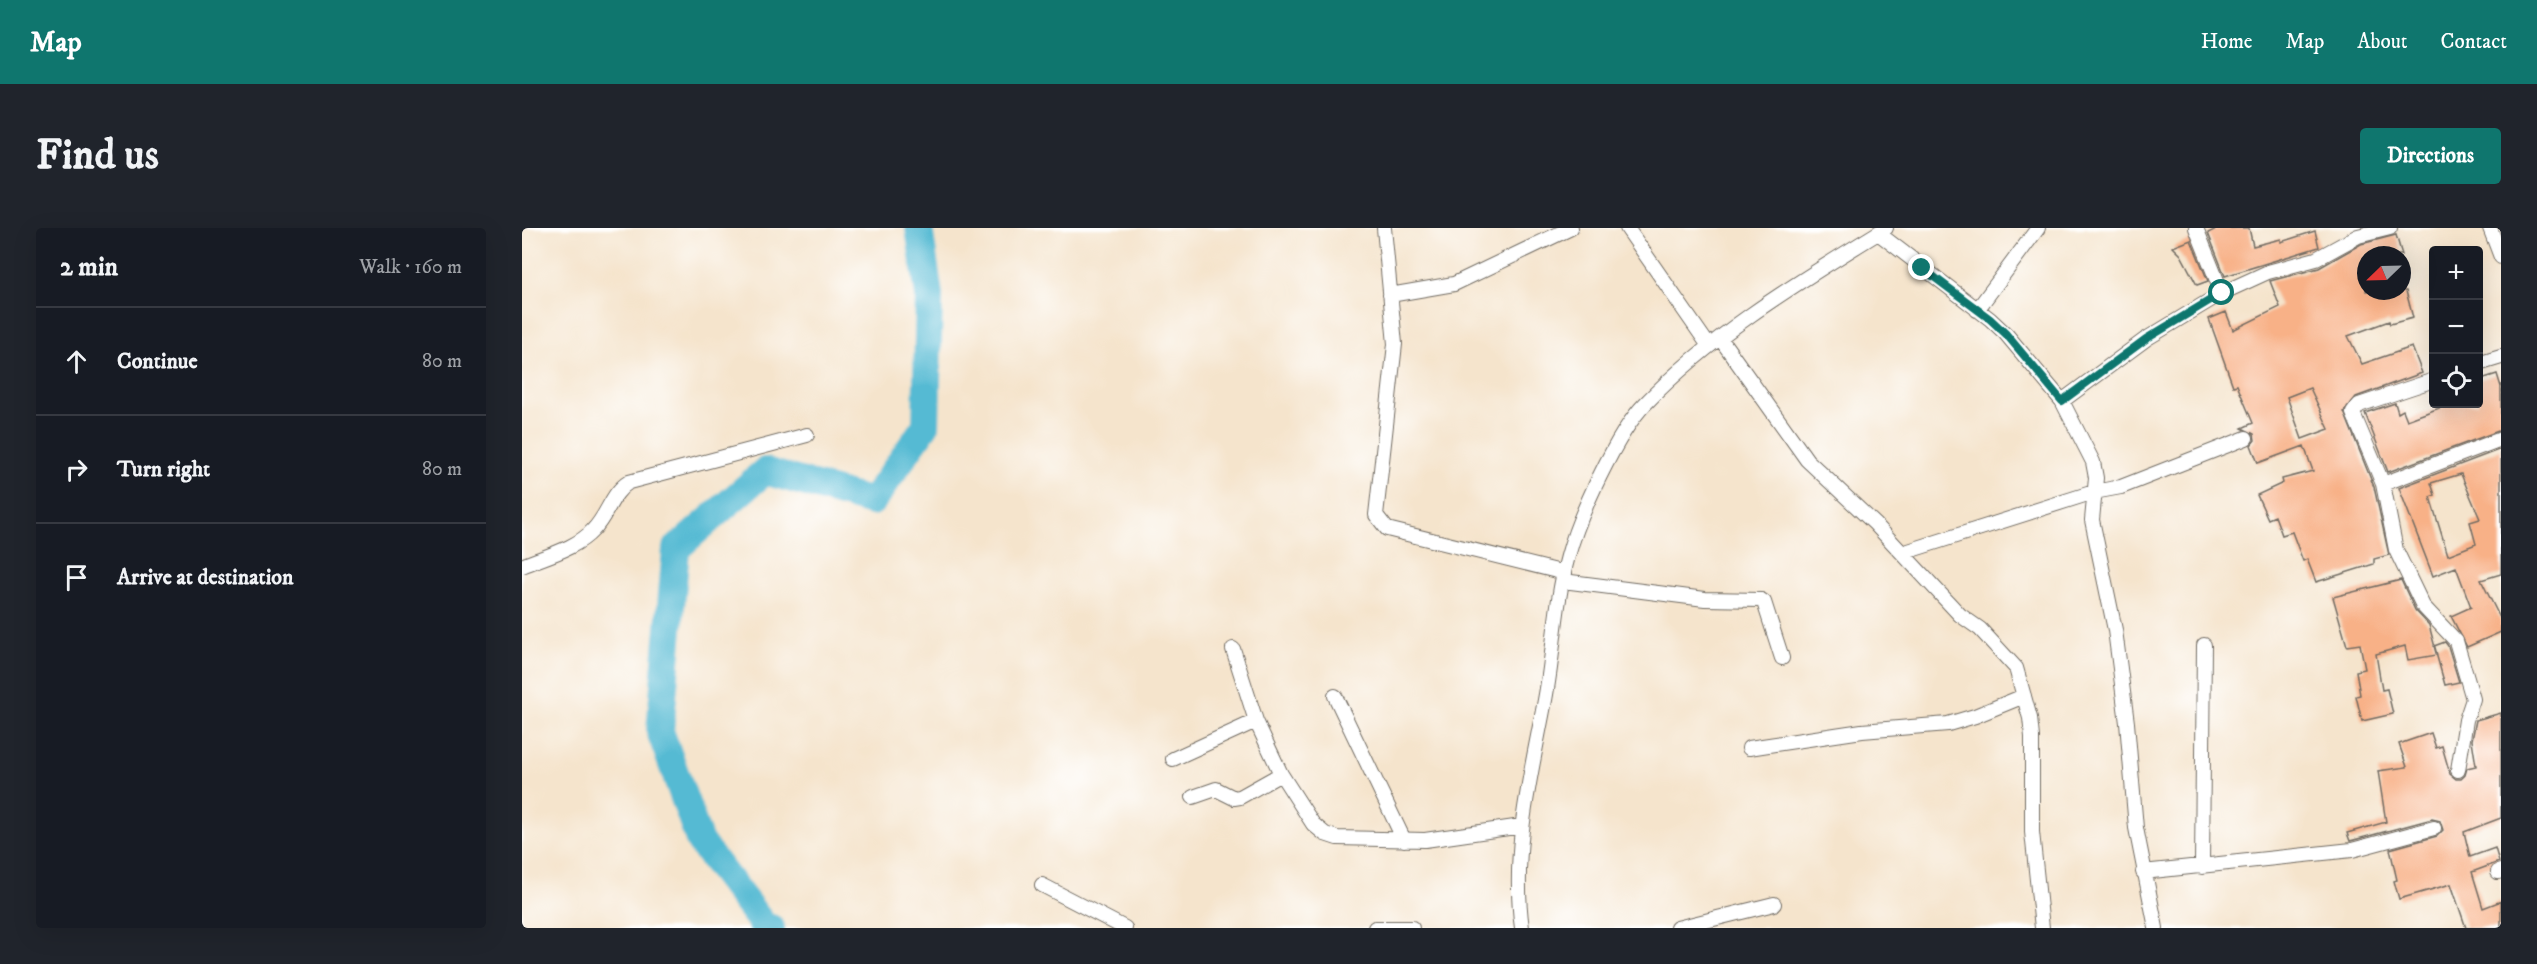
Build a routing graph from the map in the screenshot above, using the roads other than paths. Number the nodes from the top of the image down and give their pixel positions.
1 (1384, 228) edge
2 (1571, 228) edge
3 (1627, 228) edge
4 (2038, 228) edge
5 (2196, 228) edge
6 (2390, 228) edge
7 (2490, 228) edge
8 (1882, 230) edge
9 (2501, 257) edge
10 (2222, 293) junction
11 (1390, 296) junction
12 (1977, 310) junction
13 (1714, 342) junction
14 (2501, 357) edge
15 (2483, 362) edge
16 (2429, 381) edge
17 (2062, 401) junction
18 (807, 435) dead end
19 (2246, 438) dead end
20 (2501, 439) edge
21 (2383, 484) junction
22 (2094, 492) junction
23 (1902, 553) junction
24 (522, 566) edge
25 (1564, 577) junction
26 (2204, 645) dead end
27 (1233, 649) dead end
28 (1782, 658) dead end
29 (1335, 696) dead end
30 (2024, 696) junction
31 (1256, 721) junction
32 (1749, 748) dead end
33 (1173, 759) dead end
34 (2458, 770) dead end
35 (1281, 774) junction
36 (1193, 798) dead end
37 (1522, 826) junction
38 (2434, 828) dead end
39 (1404, 840) junction
40 (2202, 867) junction
41 (2143, 872) junction
42 (1042, 885) dead end
43 (1774, 904) dead end
44 (1125, 928) edge
45 (1375, 928) edge
46 (1412, 928) edge
47 (1522, 928) edge
48 (1677, 928) edge
49 (2042, 928) edge
50 (2156, 928) edge

1 - 11 street
2 - 11 street
3 - 13 street
4 - 12 street
5 - 10 street
6 - 10 street
7 - 9 street
8 - 12 street
8 - 13 street
10 - 17 street
11 - 25 street
12 - 17 street
13 - 23 street
13 - 25 street
14 - 15 street
16 - 21 street
17 - 22 street
18 - 24 street
19 - 22 street
20 - 21 street
21 - 34 street
22 - 23 street
22 - 41 street
23 - 30 street
25 - 28 street
25 - 37 street
26 - 40 street
27 - 31 street
29 - 39 street
30 - 32 street
30 - 49 street
31 - 33 street
31 - 35 street
35 - 36 street
35 - 39 street
37 - 39 street
37 - 47 street
38 - 40 street
40 - 41 street
41 - 50 street
42 - 44 street
43 - 48 street
45 - 46 street

